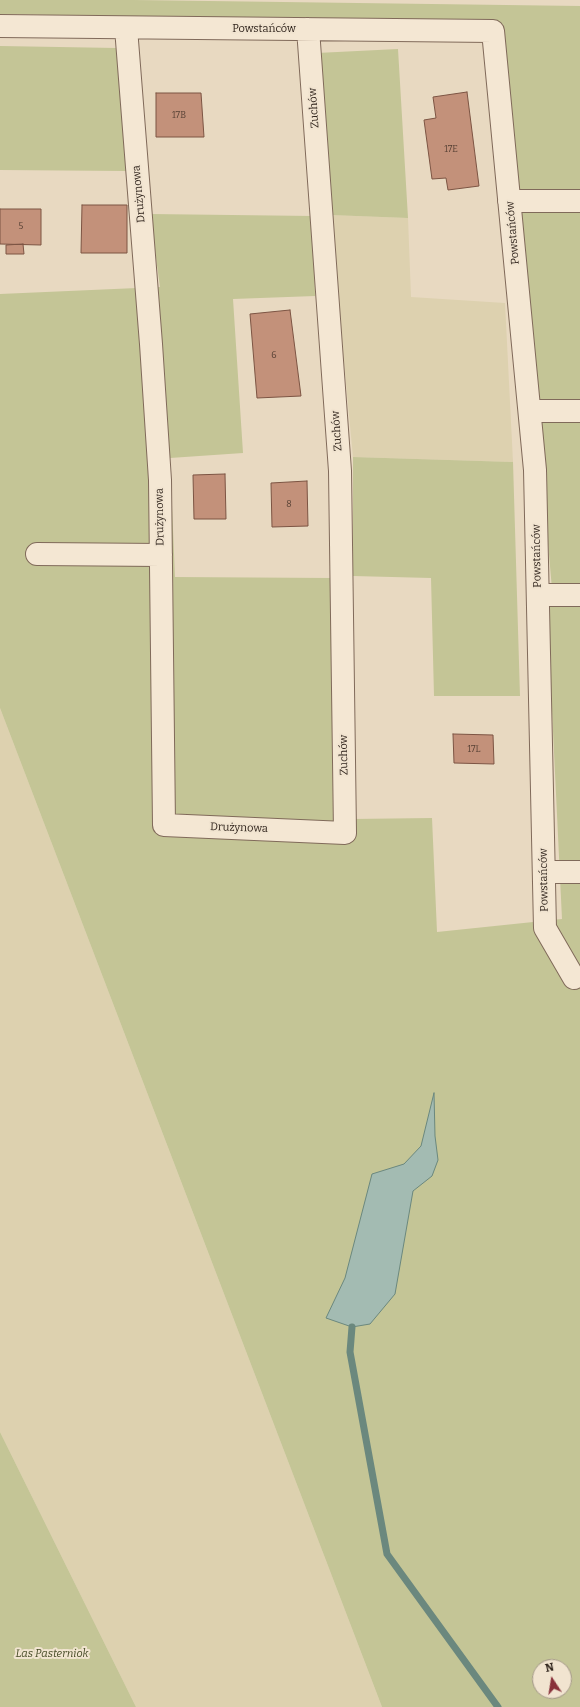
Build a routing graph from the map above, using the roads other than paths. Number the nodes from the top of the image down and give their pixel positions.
1 (0, 26) edge
2 (126, 28) junction
3 (308, 29) junction
4 (510, 201) junction
5 (580, 201) edge
6 (580, 410) edge
7 (530, 411) junction
8 (37, 554) dead end
9 (161, 555) junction
10 (538, 595) junction
11 (580, 595) edge
12 (345, 833) joint
13 (544, 872) junction
14 (580, 872) edge
15 (574, 978) dead end

1 - 2 street, Powstańców
2 - 3 street, Powstańców
2 - 9 street, Drużynowa
3 - 4 street, Powstańców
3 - 12 street, Zuchów
4 - 5 street
4 - 7 street, Powstańców
6 - 7 street
7 - 10 street, Powstańców
8 - 9 street
9 - 12 street, Drużynowa
10 - 11 street
10 - 13 street, Powstańców
13 - 14 street
13 - 15 street, Powstańców

